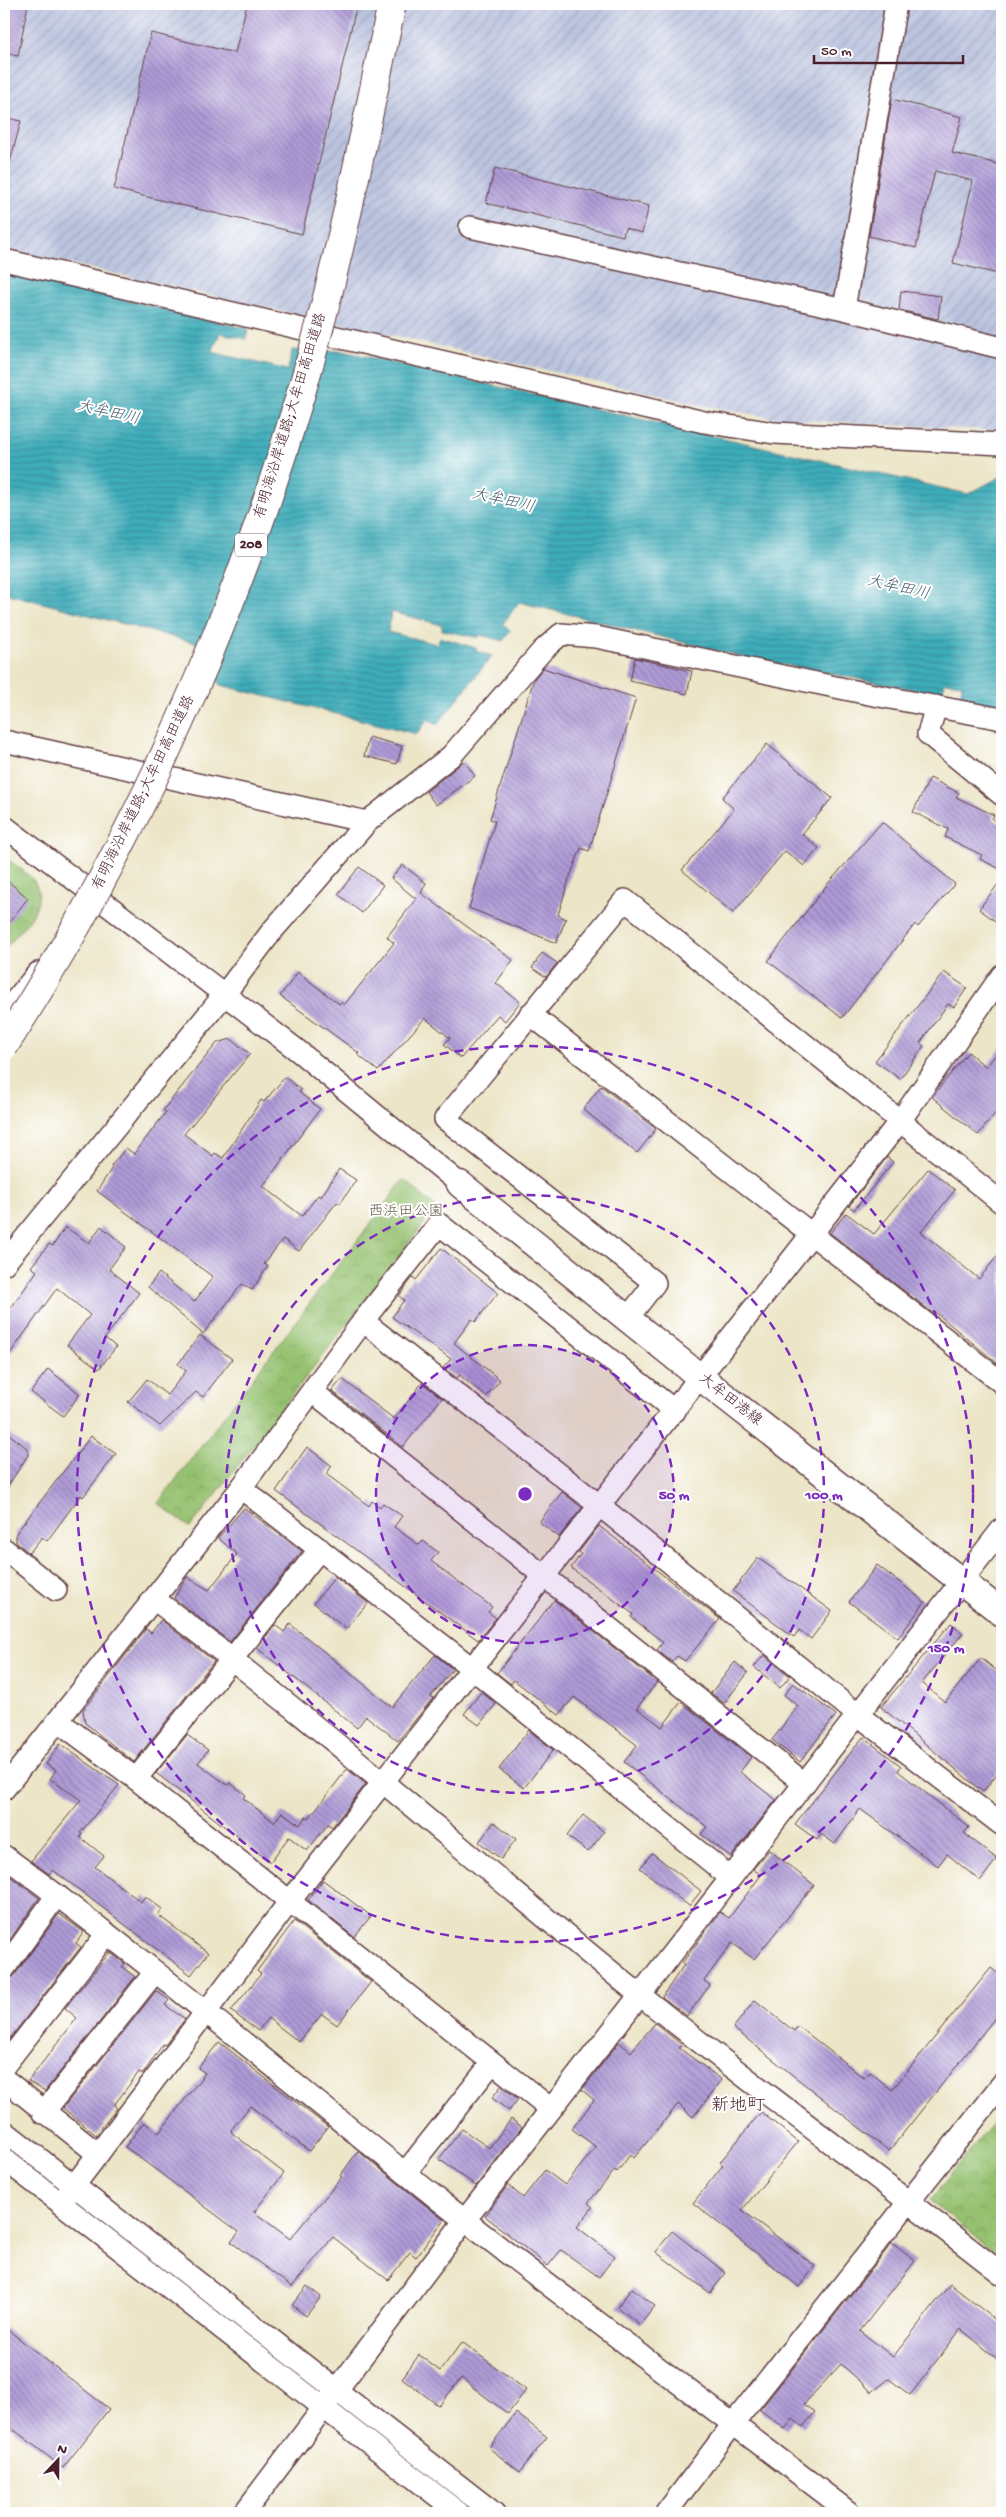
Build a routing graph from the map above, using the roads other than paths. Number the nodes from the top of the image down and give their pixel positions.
1 (392, 4) edge
2 (896, 4) edge
3 (470, 227) dead end
4 (4, 260) edge
5 (844, 309) junction
6 (1002, 348) edge
7 (1002, 444) edge
8 (936, 706) junction
9 (1002, 719) edge
10 (4, 741) edge
11 (1002, 794) edge
12 (367, 822) junction
13 (4, 826) edge
14 (98, 899) junction
15 (998, 989) edge
16 (224, 995) junction
17 (4, 1014) edge
18 (530, 1014) junction
19 (4, 1046) edge
20 (900, 1121) junction
21 (460, 1184) joint
22 (1002, 1203) edge
23 (812, 1233) junction
24 (7, 1253) edge
25 (627, 1319) junction
26 (363, 1321) junction
27 (700, 1377) junction
28 (1002, 1383) edge
29 (313, 1392) junction
30 (675, 1411) junction
31 (241, 1488) junction
32 (599, 1505) junction
33 (1002, 1529) edge
34 (320, 1549) junction
35 (4, 1550) edge
36 (546, 1575) junction
37 (961, 1580) junction
38 (56, 1590) dead end
39 (154, 1599) junction
40 (1002, 1613) edge
41 (233, 1659) junction
42 (473, 1669) junction
43 (858, 1715) junction
44 (58, 1721) junction
45 (136, 1779) junction
46 (385, 1782) junction
47 (805, 1784) junction
48 (4, 1789) edge
49 (1002, 1825) edge
50 (4, 1856) edge
51 (731, 1878) junction
52 (58, 1896) junction
53 (290, 1901) junction
54 (106, 1935) junction
55 (4, 1969) edge
56 (154, 1972) junction
57 (640, 1995) junction
58 (206, 2011) junction
59 (492, 2063) junction
60 (4, 2066) edge
61 (4, 2079) edge
62 (1002, 2084) edge
63 (551, 2109) junction
64 (44, 2113) junction
65 (4, 2131) edge
66 (98, 2154) junction
67 (4, 2159) edge
68 (405, 2173) junction
69 (74, 2186) junction
70 (911, 2202) junction
71 (61, 2203) junction
72 (465, 2220) junction
73 (1002, 2274) edge
74 (335, 2391) junction
75 (322, 2409) junction
76 (733, 2424) junction
77 (449, 2510) edge
78 (244, 2513) edge
79 (494, 2513) edge
80 (666, 2513) edge
81 (850, 2513) edge

1 - 19 highway, 有明海沿岸道路;大牟田高田道路 / 208, bridge
2 - 5 street
3 - 5 street
4 - 7 street
5 - 6 street
8 - 9 street
8 - 11 street
8 - 12 street
10 - 12 street
12 - 16 street
13 - 14 street
14 - 16 street
14 - 17 street
15 - 20 street
16 - 21 street
16 - 24 street
18 - 20 street
18 - 23 street
18 - 25 street
20 - 22 street
20 - 23 street
21 - 25 main road, 大牟田港線
23 - 27 street
23 - 28 street
25 - 27 main road, 大牟田港線
26 - 29 street
26 - 30 street
26 - 32 street
27 - 30 street
27 - 37 main road, 大牟田港線
29 - 31 street
29 - 36 street
30 - 32 street
31 - 34 street
31 - 39 street
32 - 36 street
32 - 43 street
33 - 37 street
34 - 41 street
34 - 42 street
35 - 38 street
36 - 42 street
36 - 47 street
37 - 40 main road, 大牟田港線
37 - 43 street
39 - 41 street
39 - 44 street
41 - 45 street
41 - 46 street
42 - 46 street
42 - 51 street
43 - 47 street
43 - 49 street
44 - 45 street
44 - 48 street
45 - 53 street
46 - 53 street
46 - 57 street
47 - 51 street
50 - 52 street
51 - 57 street
52 - 54 street
52 - 55 street
53 - 58 street
53 - 59 street
54 - 56 street
54 - 60 street
56 - 58 street
56 - 64 street
57 - 63 street
57 - 70 street
58 - 66 street
58 - 68 street
59 - 63 street
59 - 68 street
61 - 64 street
62 - 70 street
63 - 72 street
64 - 66 street
65 - 69 street
66 - 69 street
67 - 71 street
68 - 72 street
69 - 71 street
69 - 74 street
70 - 73 street
70 - 76 street
71 - 75 street
72 - 74 street
72 - 76 street
74 - 75 street
74 - 79 street
75 - 77 street
75 - 78 street
76 - 80 street
76 - 81 street

